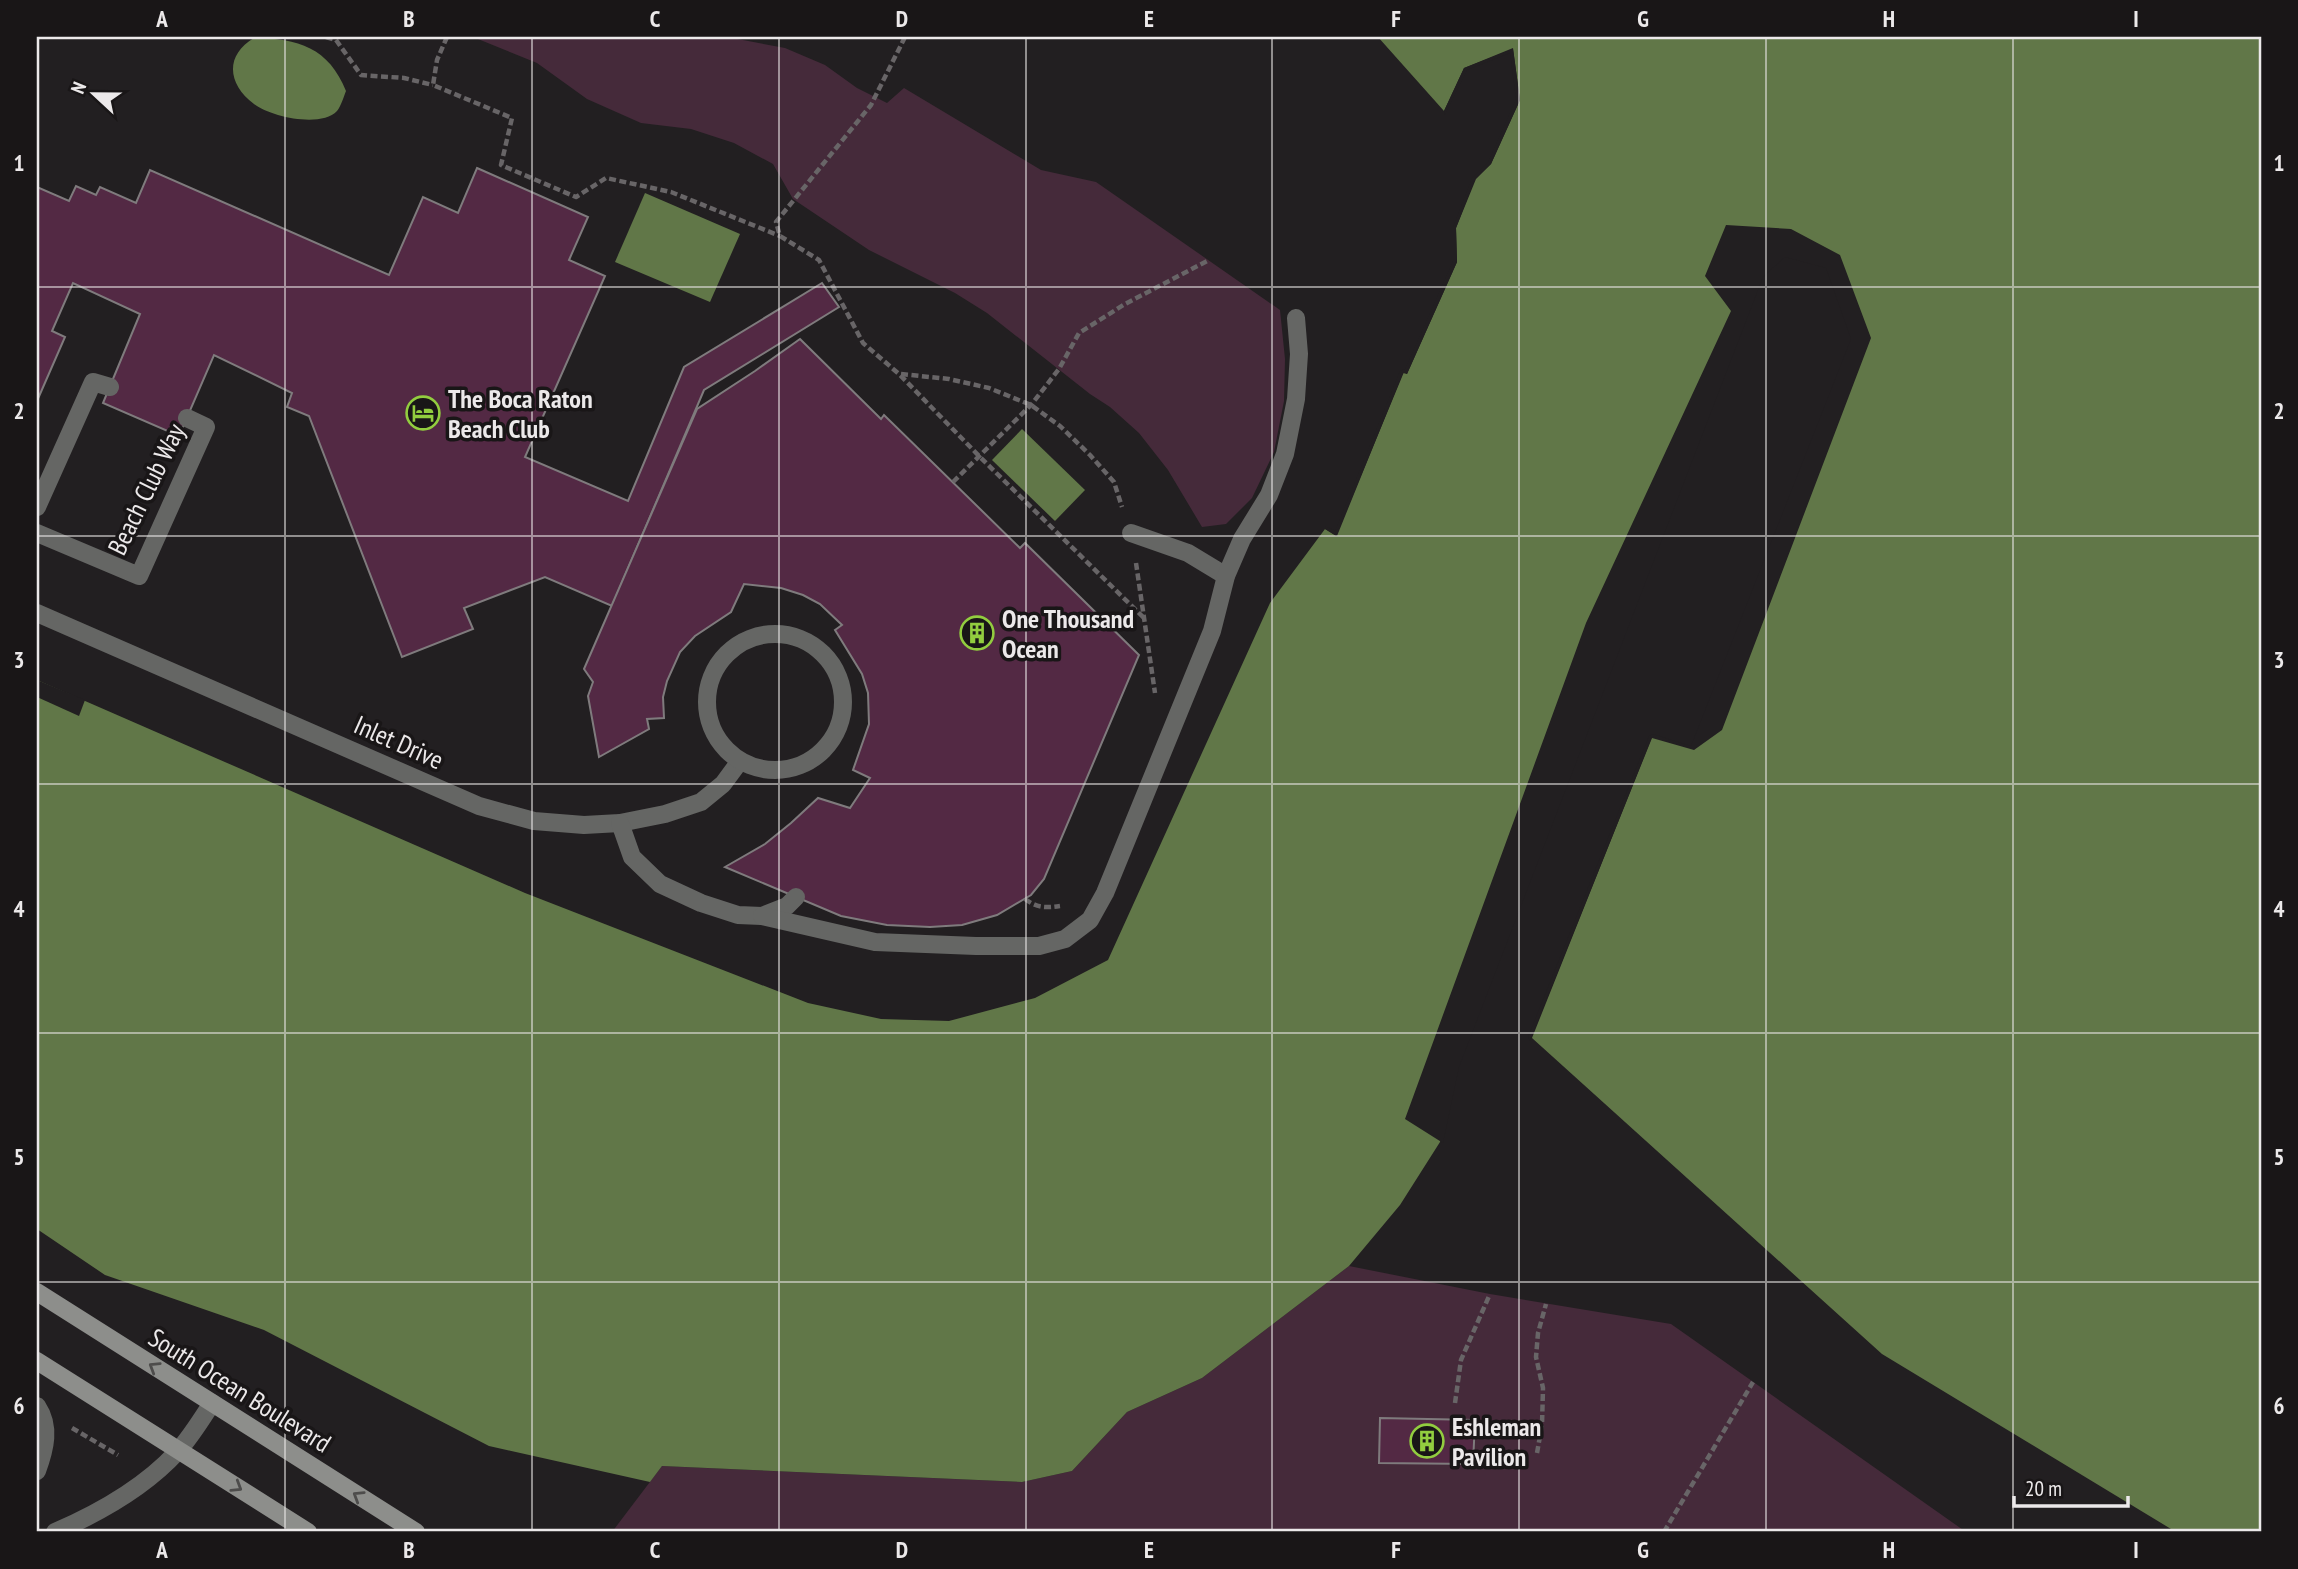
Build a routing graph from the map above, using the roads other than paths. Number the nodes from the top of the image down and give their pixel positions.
1 (1296, 318) dead end
2 (110, 387) dead end
3 (187, 418) dead end
4 (37, 507) edge
5 (37, 533) edge
6 (1131, 533) road end
7 (1226, 576) junction
8 (37, 613) edge
9 (740, 761) junction
10 (620, 823) junction
11 (796, 897) dead end
12 (762, 916) junction
13 (37, 1293) edge
14 (37, 1362) edge
15 (212, 1403) junction
16 (37, 1405) edge
17 (179, 1451) junction
18 (37, 1471) edge
19 (55, 1532) edge
20 (308, 1532) edge
21 (416, 1532) edge

1 - 7 street
2 - 4 street
3 - 5 street, Beach Club Way
6 - 7 street
7 - 12 street
8 - 10 street, Inlet Drive
9 - 9 street
9 - 10 street, Inlet Drive
10 - 12 street
11 - 12 street
15 -> 13 main road, South Ocean Boulevard
14 - 17 main road
15 - 17 street
21 -> 15 main road, South Ocean Boulevard
16 - 18 street
17 - 19 street
17 -> 20 main road

